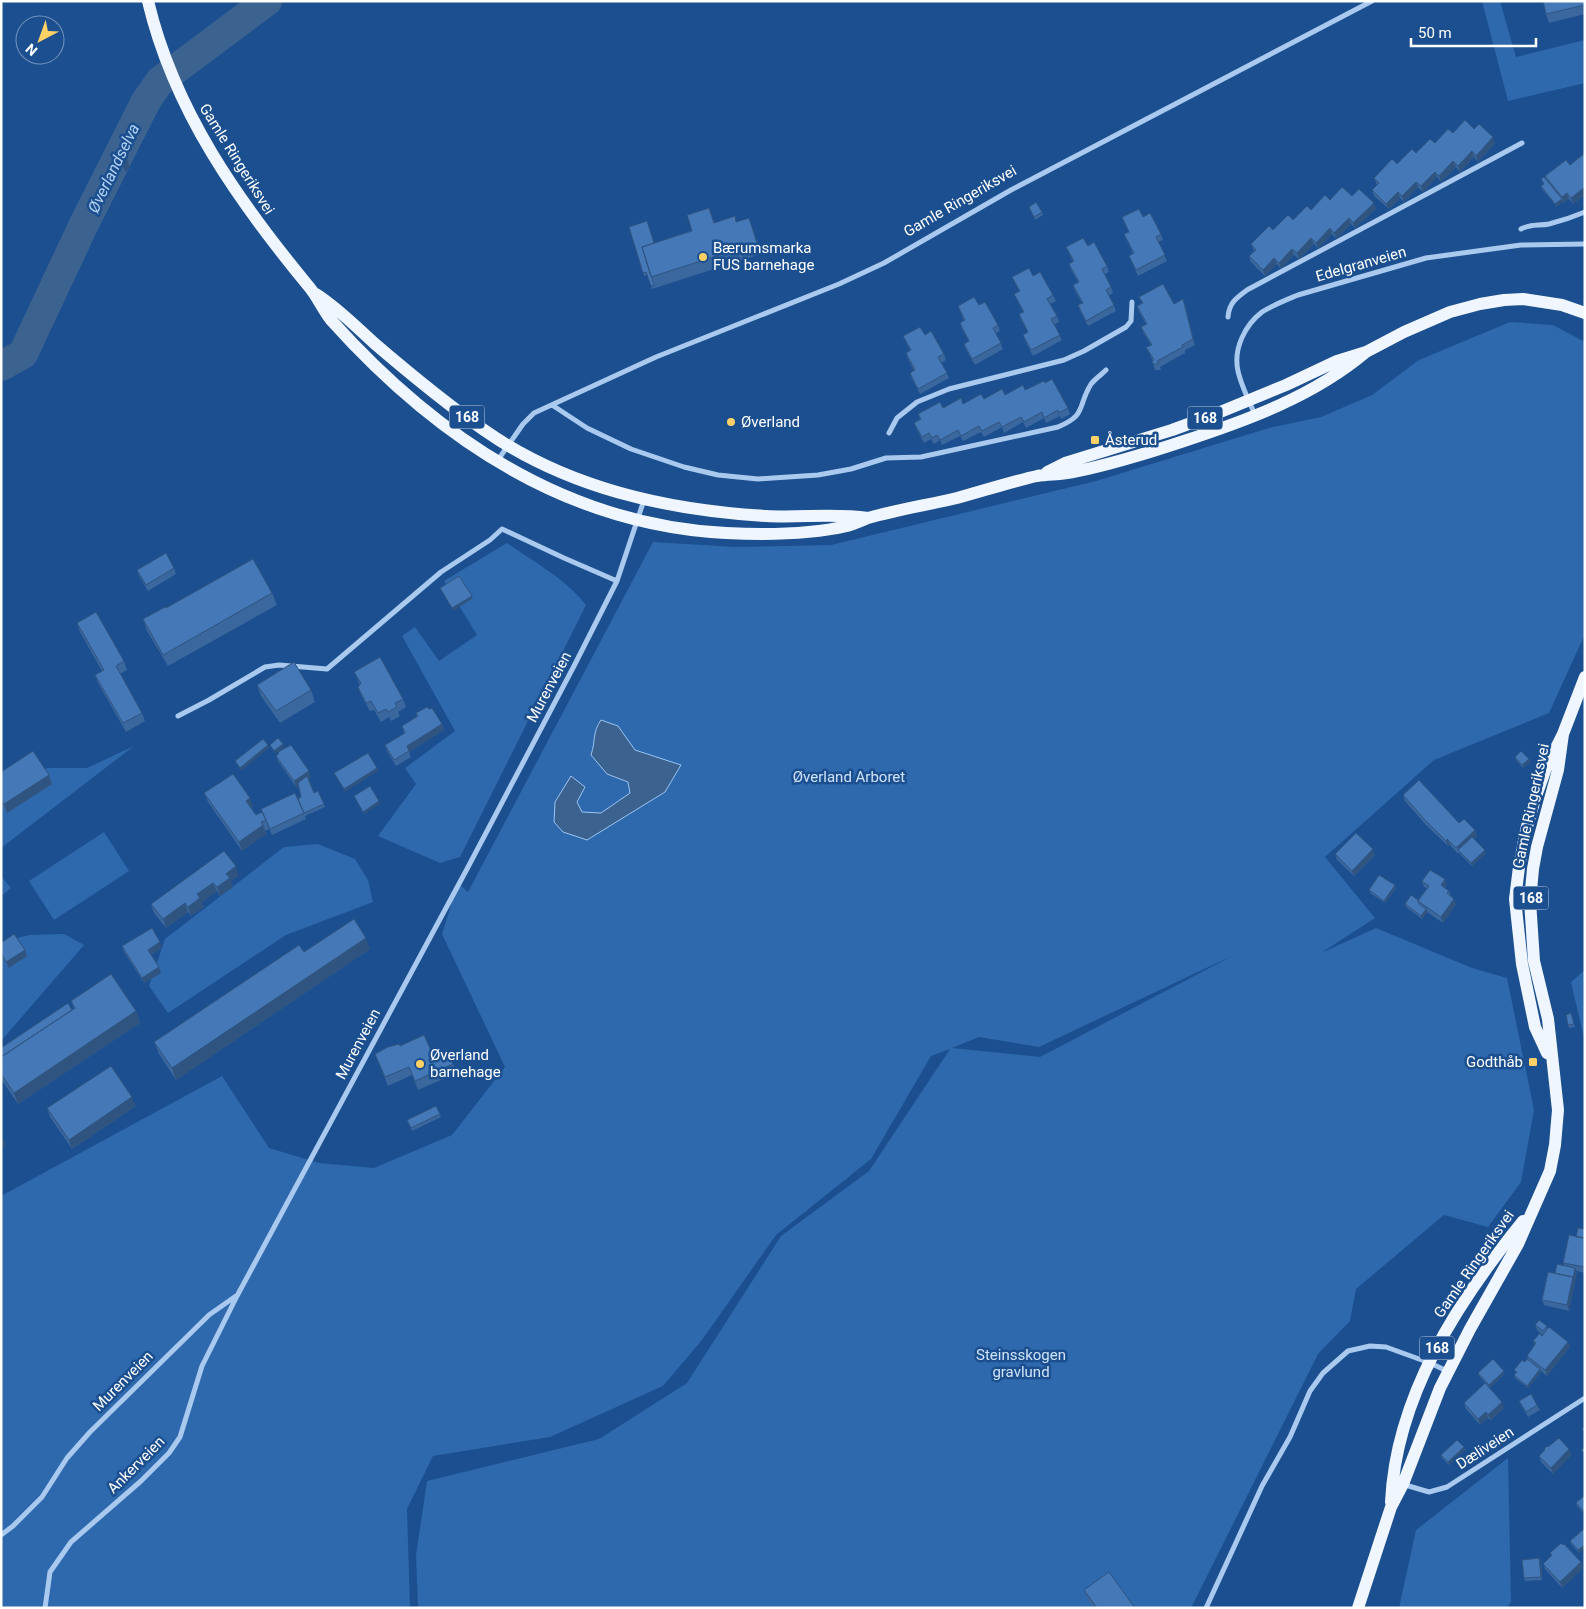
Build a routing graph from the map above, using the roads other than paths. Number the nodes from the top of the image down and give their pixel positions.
1 (148, 1) edge
2 (1372, 1) edge
3 (1522, 143) dead end
4 (1585, 212) edge
5 (1521, 229) dead end
6 (1585, 244) edge
7 (314, 293) junction
8 (1132, 302) dead end
9 (1585, 313) edge
10 (1228, 317) dead end
11 (1366, 352) junction
12 (1106, 370) dead end
13 (1249, 400) junction
14 (552, 404) junction
15 (1255, 415) junction
16 (889, 433) dead end
17 (507, 445) junction
18 (497, 462) junction
19 (1040, 475) junction
20 (644, 500) junction
21 (869, 518) junction
22 (639, 520) junction
23 (617, 581) junction
24 (1585, 677) edge
25 (178, 716) dead end
26 (1531, 1211) junction
27 (236, 1296) junction
28 (1430, 1363) junction
29 (1448, 1371) junction
30 (1585, 1398) edge
31 (1397, 1482) junction
32 (1, 1535) edge
33 (45, 1608) edge
34 (1206, 1608) edge
35 (1358, 1608) edge

1 - 7 main road, Gamle Ringeriksvei / 168
2 - 14 street, Gamle Ringeriksvei
3 - 10 street
4 - 5 street
6 - 13 street, Edelgranveien
7 - 17 main road, Gamle Ringeriksvei / 168
7 - 18 main road, Gamle Ringeriksvei / 168
8 - 16 street
9 - 11 main road, Gamle Ringeriksvei / 168
11 - 13 main road, Gamle Ringeriksvei / 168
11 - 15 main road, Gamle Ringeriksvei / 168
12 - 14 street
13 - 15 street, Edelgranveien
13 - 19 main road, Gamle Ringeriksvei / 168
14 - 17 street, Gamle Ringeriksvei
15 - 19 main road, Gamle Ringeriksvei / 168
17 - 18 street, Gamle Ringeriksvei
17 - 20 main road, Gamle Ringeriksvei / 168
18 - 22 main road, Gamle Ringeriksvei / 168
19 - 21 main road, Gamle Ringeriksvei / 168
20 - 21 main road, Gamle Ringeriksvei / 168
20 - 22 street, Murenveien
21 - 22 main road, Gamle Ringeriksvei / 168
22 - 23 street, Murenveien
23 - 25 street
23 - 27 street, Murenveien
24 - 26 main road, Gamle Ringeriksvei / 168
26 - 28 main road, Gamle Ringeriksvei / 168
26 - 29 main road, Gamle Ringeriksvei / 168
27 - 32 street, Murenveien
27 - 33 street, Ankerveien
28 - 29 street
28 - 31 main road, Gamle Ringeriksvei / 168
28 - 34 street
29 - 31 main road, Gamle Ringeriksvei / 168
30 - 31 street, Dæliveien
31 - 35 main road, Gamle Ringeriksvei / 168

